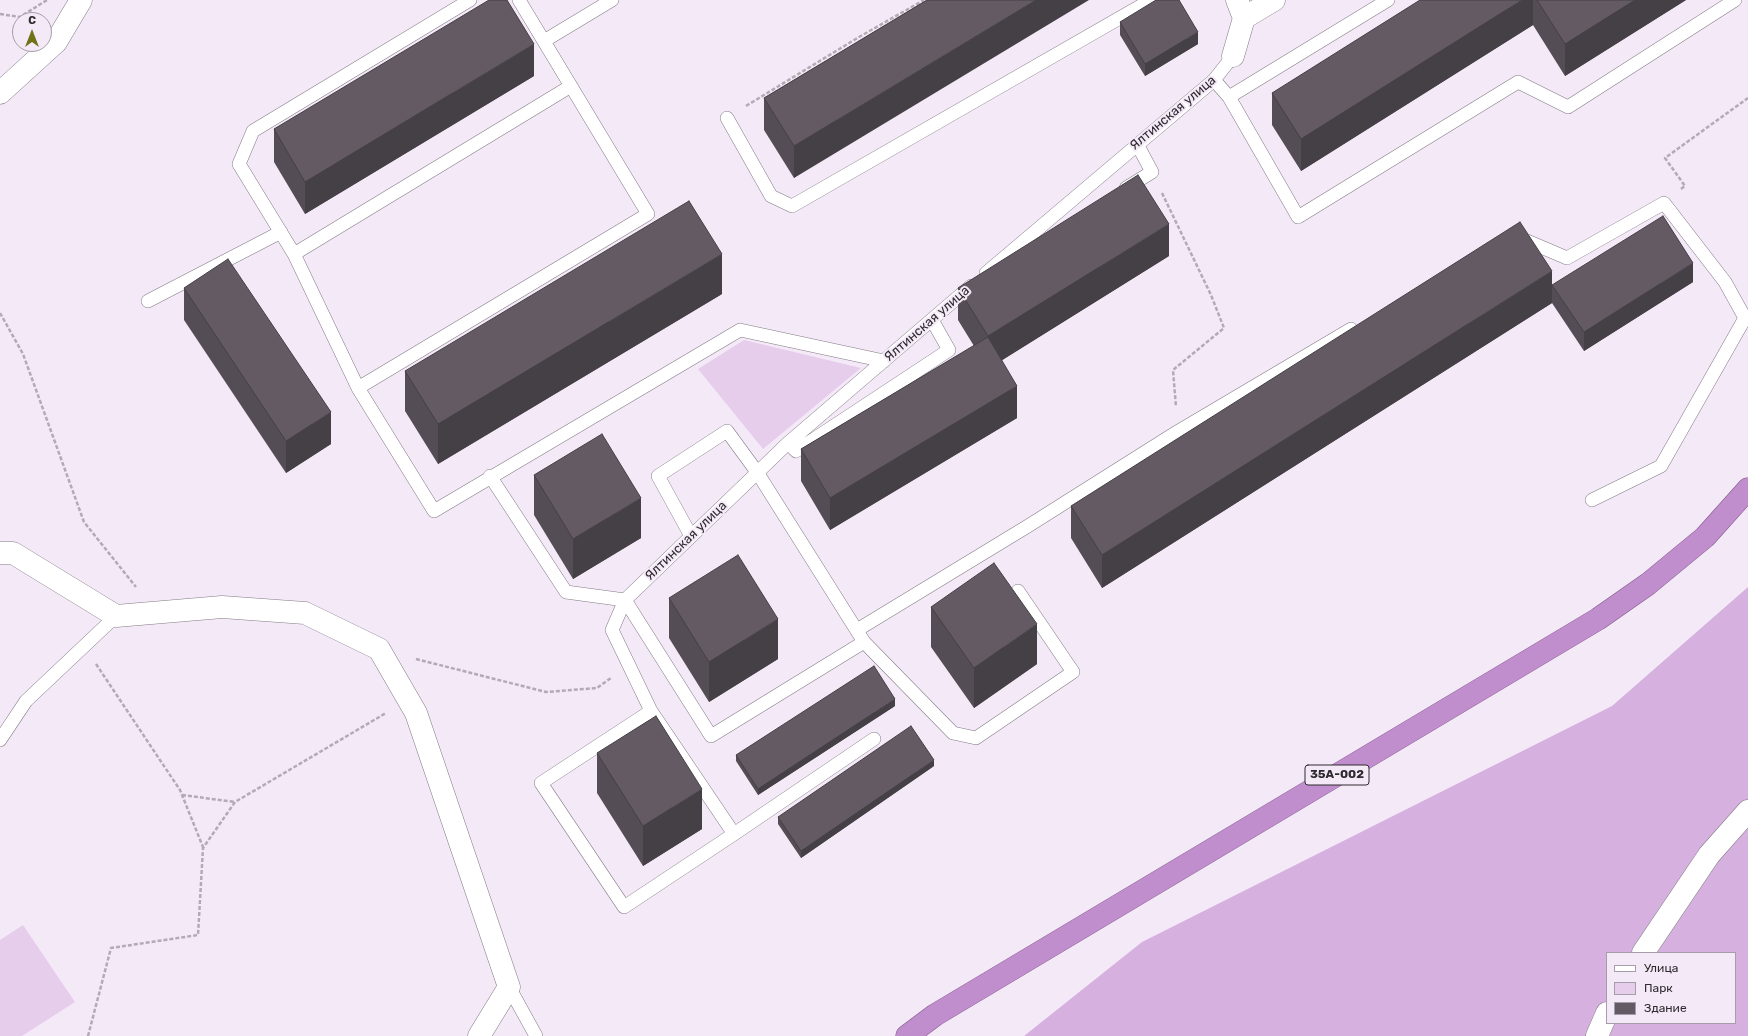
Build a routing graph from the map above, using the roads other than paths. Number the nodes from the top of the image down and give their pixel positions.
1 (81, 0) edge
2 (470, 0) edge
3 (519, 0) edge
4 (612, 0) edge
5 (1151, 0) edge
6 (1274, 0) edge
7 (1388, 0) edge
8 (1735, 0) edge
9 (1240, 9) edge
10 (544, 41) junction
11 (1233, 56) joint
12 (1214, 80) junction
13 (571, 86) junction
14 (0, 93) edge
15 (1229, 97) junction
16 (726, 118) road end
17 (1137, 144) junction
18 (1119, 193) edge
19 (281, 232) junction
20 (1504, 239) edge
21 (1040, 244) edge
22 (294, 254) junction
23 (961, 295) junction
24 (148, 301) dead end
25 (932, 320) junction
26 (1361, 323) edge
27 (884, 361) junction
28 (358, 388) junction
29 (788, 443) junction
30 (757, 472) junction
31 (490, 476) junction
32 (1748, 489) edge
33 (1592, 500) dead end
34 (691, 536) junction
35 (0, 553) edge
36 (1018, 591) dead end
37 (625, 600) junction
38 (116, 616) junction
39 (857, 630) junction
40 (864, 642) junction
41 (651, 711) junction
42 (874, 739) dead end
43 (0, 740) edge
44 (1748, 811) edge
45 (734, 834) junction
46 (1644, 952) edge
47 (509, 987) junction
48 (1606, 1015) edge
49 (479, 1036) edge
50 (536, 1036) edge
51 (907, 1036) edge
52 (1597, 1036) edge

1 - 14 street
2 - 19 lane
3 - 10 lane
4 - 10 lane
5 - 16 lane
6 - 9 street, Ялтинская улица
7 - 15 lane
8 - 15 lane
9 - 11 street, Ялтинская улица
10 - 13 lane
11 - 12 lane, Ялтинская улица
12 - 15 lane
12 - 17 lane, Ялтинская улица
13 - 22 lane
13 - 28 lane
17 - 18 lane
17 - 23 lane, Ялтинская улица
19 - 22 lane
19 - 24 lane
20 - 33 lane
21 - 23 lane
22 - 28 lane
23 - 25 lane, Ялтинская улица
25 - 27 lane, Ялтинская улица
25 - 29 lane
26 - 39 lane
27 - 29 lane, Ялтинская улица
27 - 31 lane
28 - 31 lane
29 - 30 lane, Ялтинская улица
30 - 34 lane, Ялтинская улица
30 - 34 lane
30 - 39 lane
31 - 37 lane
32 - 51 highway, 35А-002
34 - 37 lane, Ялтинская улица
35 - 38 street
36 - 40 lane
37 - 40 lane
37 - 41 lane
38 - 43 lane
38 - 47 street
39 - 40 lane
41 - 45 lane
41 - 45 lane
42 - 45 lane
44 - 46 street
47 - 49 street
47 - 50 lane
48 - 52 street

